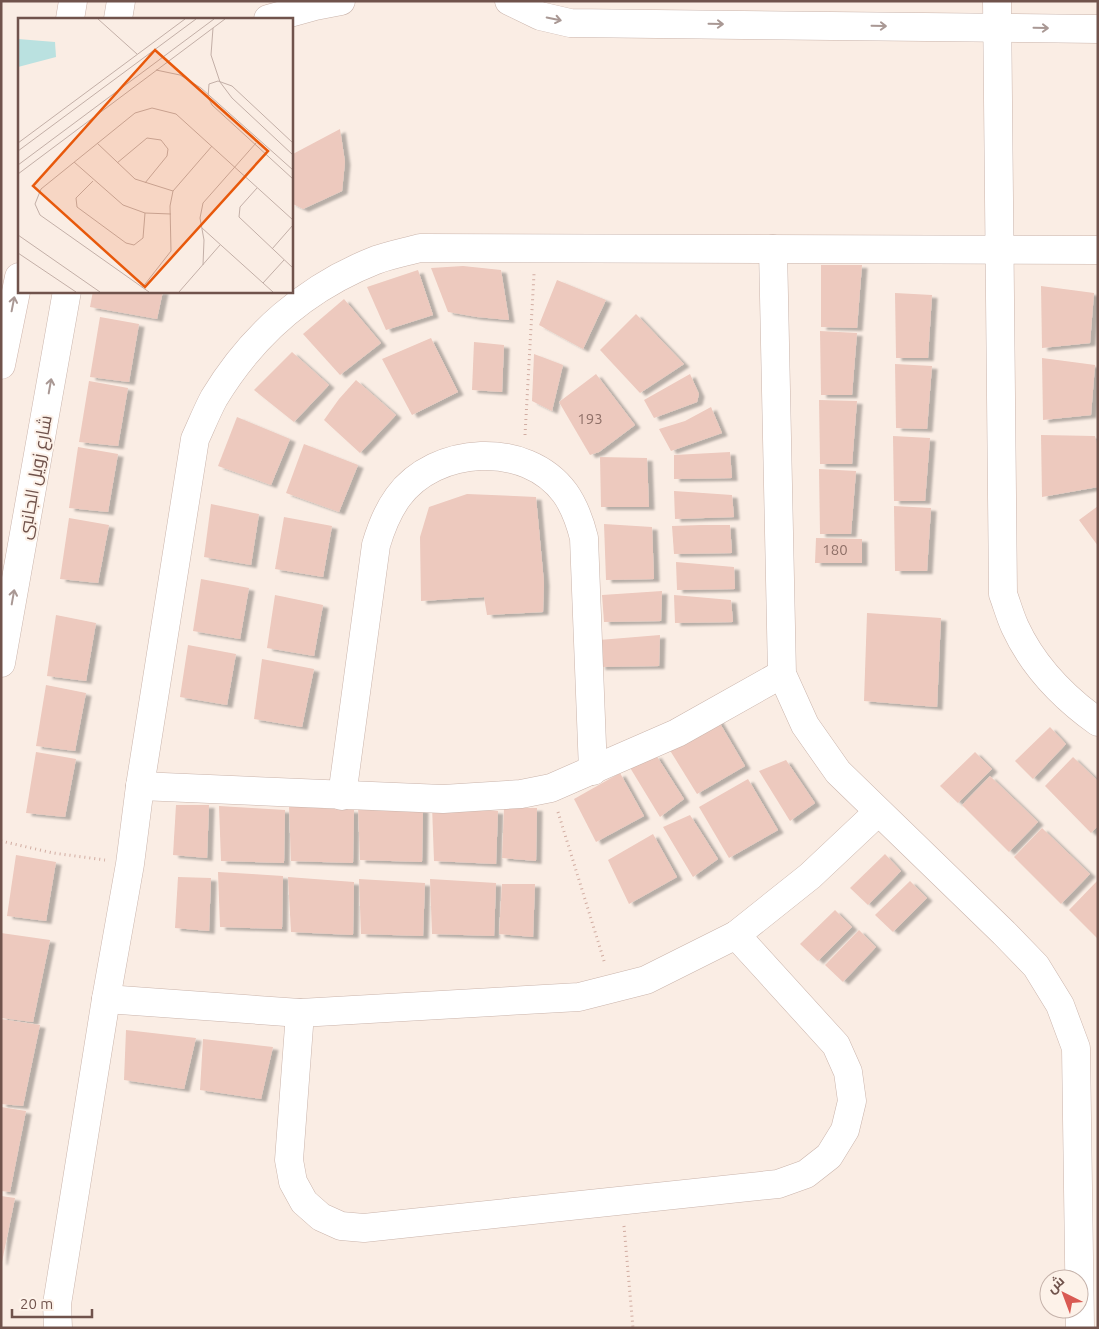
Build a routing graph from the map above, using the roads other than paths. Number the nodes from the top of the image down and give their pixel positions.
1 (73, 1) edge
2 (121, 1) edge
3 (341, 1) edge
4 (509, 1) edge
5 (997, 14) edge
6 (70, 18) edge
7 (118, 18) edge
8 (272, 18) edge
9 (1098, 29) edge
10 (773, 249) junction
11 (998, 250) junction
12 (1098, 250) edge
13 (18, 282) edge
14 (67, 292) edge
15 (1, 365) edge
16 (1, 662) edge
17 (782, 674) junction
18 (1098, 722) edge
19 (593, 771) junction
20 (140, 786) junction
21 (342, 796) junction
22 (878, 812) junction
23 (736, 935) junction
24 (106, 999) junction
25 (300, 1012) junction
26 (58, 1328) edge
27 (1080, 1328) edge

1 - 6 street
2 - 7 street
3 - 8 street
4 -> 5 street
5 -> 9 street
5 - 11 street
10 - 11 street
10 - 17 street
10 - 20 street
11 - 12 street
11 - 18 street
15 -> 13 street
16 -> 14 street, شارع زويل الجانبى
17 - 19 street
17 - 22 street
19 - 21 street
19 - 21 street
20 - 21 street
20 - 24 street
22 - 23 street
22 - 27 street
23 - 25 street
23 - 25 street
24 - 25 street
24 - 26 street

